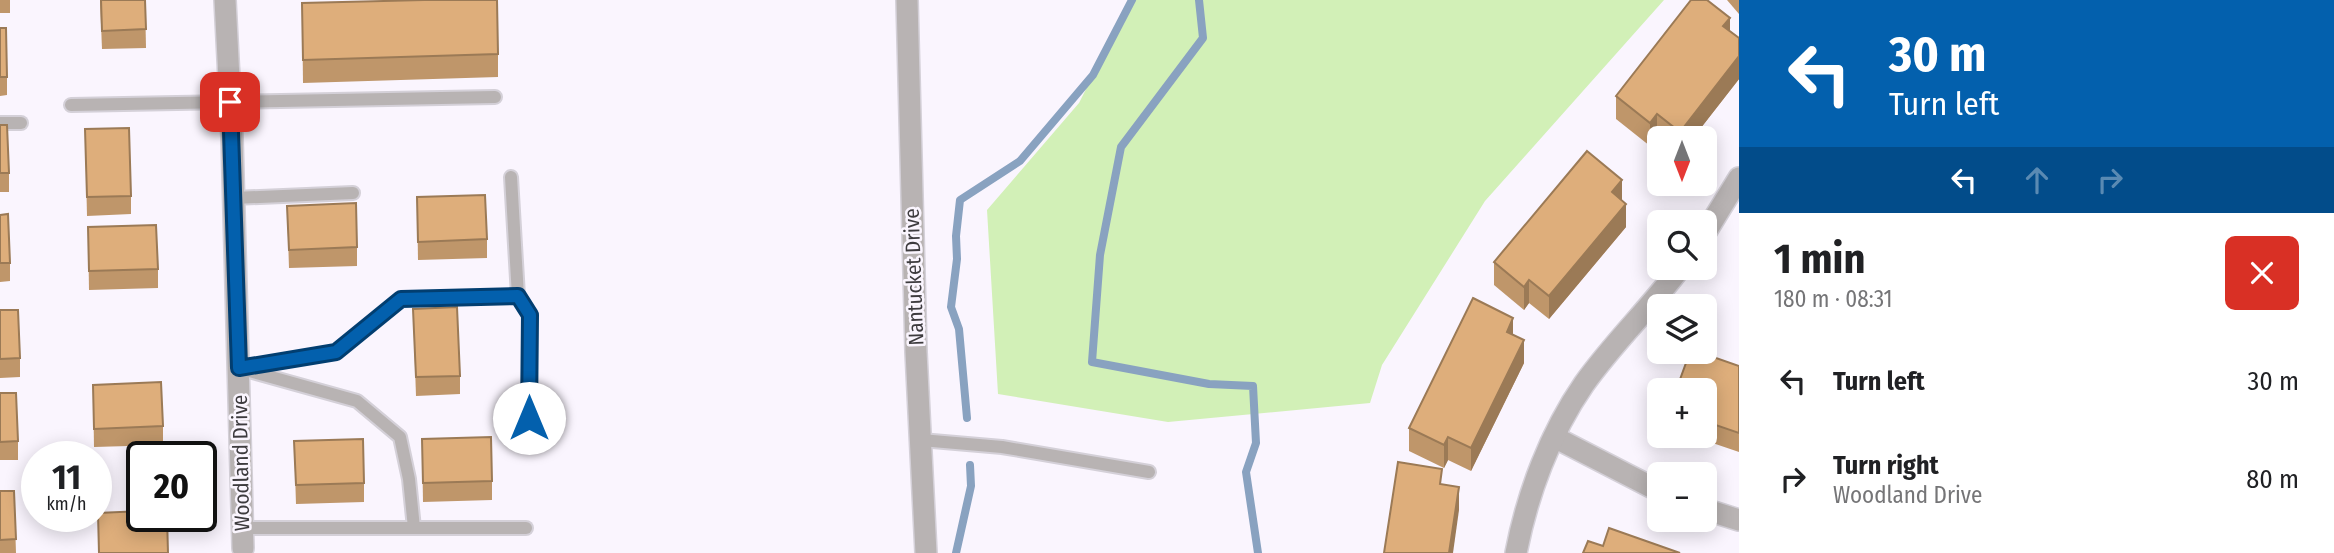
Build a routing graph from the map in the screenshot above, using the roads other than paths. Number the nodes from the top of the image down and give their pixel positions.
1 (225, 0) edge
2 (907, 0) edge
3 (495, 97) dead end
4 (230, 102) junction
5 (71, 105) dead end
6 (0, 123) edge
7 (21, 123) dead end
8 (511, 177) dead end
9 (1739, 178) edge
10 (353, 193) dead end
11 (233, 198) junction
12 (1717, 213) edge
13 (1670, 280) edge
14 (518, 296) junction
15 (239, 368) junction
16 (529, 418) dead end
17 (1554, 437) junction
18 (921, 440) junction
19 (1149, 472) dead end
20 (1647, 485) edge
21 (1717, 513) edge
22 (1739, 520) edge
23 (414, 528) junction
24 (526, 528) dead end
25 (242, 538) joint
26 (926, 553) edge
27 (1516, 553) edge

1 - 4 street, Woodland Drive
2 - 18 street, Nantucket Drive
3 - 4 lane
4 - 5 lane
4 - 11 street, Woodland Drive
6 - 7 lane
8 - 14 lane
9 - 12 street
10 - 11 lane
11 - 15 street, Woodland Drive
13 - 17 street
14 - 15 lane
14 - 16 lane
15 - 23 lane
15 - 25 street, Woodland Drive
17 - 20 street
17 - 27 street
18 - 19 lane
18 - 26 street, Nantucket Drive
21 - 22 street
23 - 24 lane
23 - 25 lane

